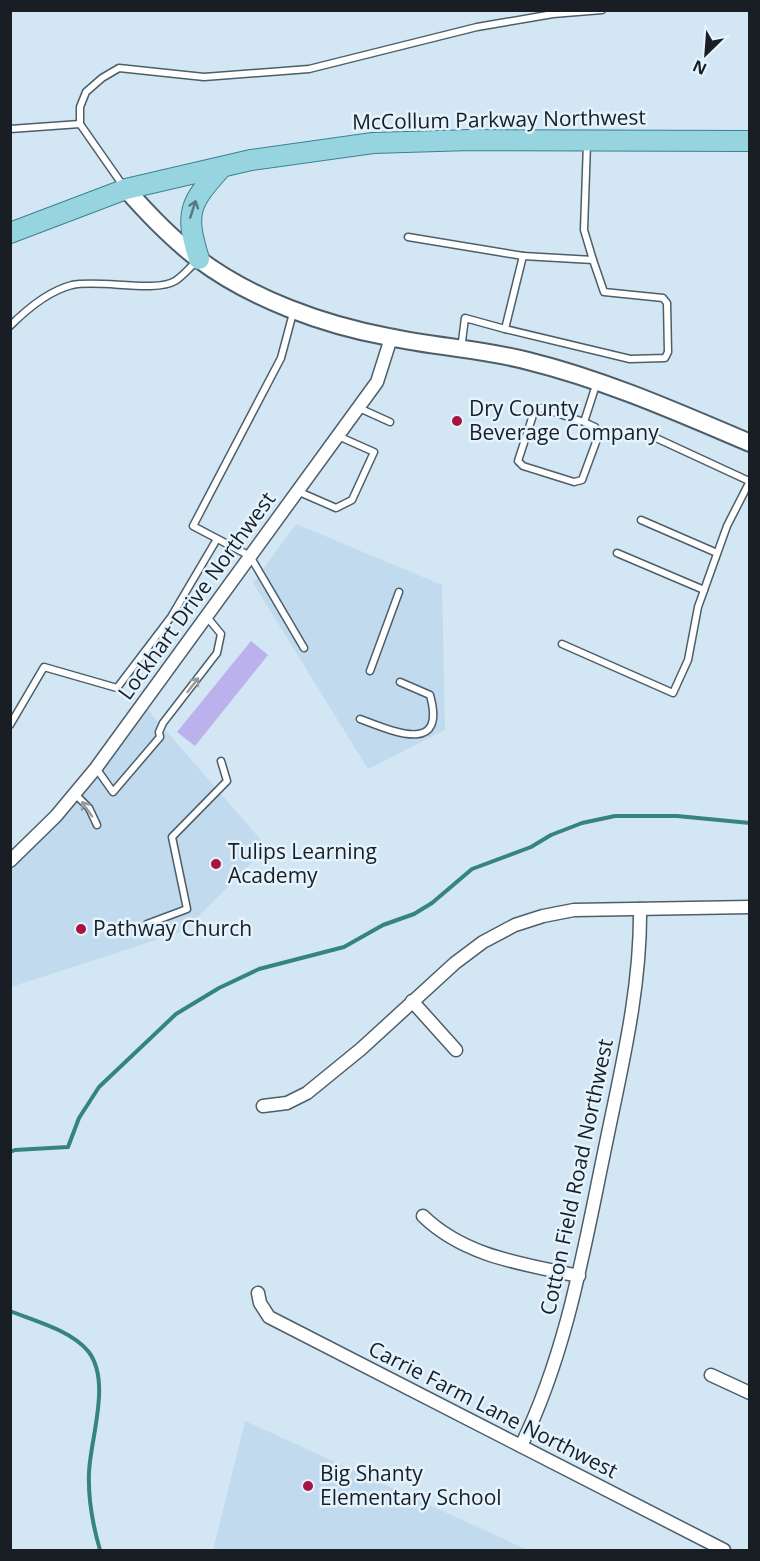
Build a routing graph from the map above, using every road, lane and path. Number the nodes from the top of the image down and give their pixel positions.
1 (602, 10) edge
2 (80, 124) junction
3 (10, 129) edge
4 (587, 141) junction
5 (750, 141) edge
6 (222, 167) junction
7 (126, 189) junction
8 (10, 234) edge
9 (408, 237) dead end
10 (523, 256) junction
11 (199, 259) junction
12 (593, 260) junction
13 (294, 309) junction
14 (10, 326) edge
15 (505, 329) junction
16 (391, 338) junction
17 (461, 349) junction
18 (597, 381) junction
19 (359, 408) junction
20 (390, 422) dead end
21 (584, 422) junction
22 (338, 436) junction
23 (656, 438) dead end
24 (750, 443) edge
25 (749, 481) edge
26 (748, 489) edge
27 (297, 491) junction
28 (641, 520) dead end
29 (217, 539) junction
30 (617, 553) dead end
31 (717, 553) junction
32 (250, 556) junction
33 (704, 590) junction
34 (399, 592) dead end
35 (207, 617) junction
36 (562, 644) dead end
37 (304, 648) dead end
38 (370, 671) dead end
39 (400, 682) dead end
40 (360, 719) dead end
41 (10, 725) edge
42 (220, 761) dead end
43 (96, 768) junction
44 (75, 794) junction
45 (97, 825) dead end
46 (10, 861) edge
47 (750, 907) edge
48 (640, 909) junction
49 (147, 924) dead end
50 (412, 1001) junction
51 (456, 1050) dead end
52 (263, 1106) dead end
53 (423, 1216) dead end
54 (579, 1276) junction
55 (258, 1293) dead end
56 (711, 1375) dead end
57 (750, 1393) edge
58 (521, 1446) junction
59 (724, 1551) edge

1 - 2 lane
2 - 3 lane
2 - 7 lane
4 - 5 main road, McCollum Parkway Northwest
4 - 6 main road, McCollum Parkway Northwest
4 - 12 lane
6 - 7 main road, McCollum Parkway Northwest
11 -> 6 main road
7 - 8 main road, McCollum Parkway Northwest
7 - 11 street
9 - 10 lane
10 - 12 lane
10 - 15 lane
11 - 13 street
11 - 14 lane
12 - 15 lane
13 - 16 street
13 - 29 lane
15 - 17 lane
16 - 17 street
16 - 19 street, Lockhart Drive Northwest
17 - 18 street
18 - 21 lane
18 - 24 street
19 - 20 lane
19 - 22 street, Lockhart Drive Northwest
21 - 21 lane
22 - 27 street, Lockhart Drive Northwest
22 - 27 lane
23 - 25 lane
25 - 26 lane
26 - 31 lane
27 - 32 street, Lockhart Drive Northwest
28 - 31 lane
29 - 32 lane
29 - 41 lane
30 - 33 lane
31 - 33 lane
32 - 35 street, Lockhart Drive Northwest
32 - 37 lane
33 - 36 lane
34 - 38 lane
35 - 43 street, Lockhart Drive Northwest
43 -> 35 lane
39 - 40 lane
42 - 49 lane
43 - 44 street, Lockhart Drive Northwest
45 -> 44 lane
44 - 46 street, Lockhart Drive Northwest
47 - 48 street
48 - 50 street
48 - 54 street, Cotton Field Road Northwest
50 - 51 street
50 - 52 street
53 - 54 street
54 - 58 street, Cotton Field Road Northwest
55 - 58 street, Carrie Farm Lane Northwest
56 - 57 street
58 - 59 street, Carrie Farm Lane Northwest

